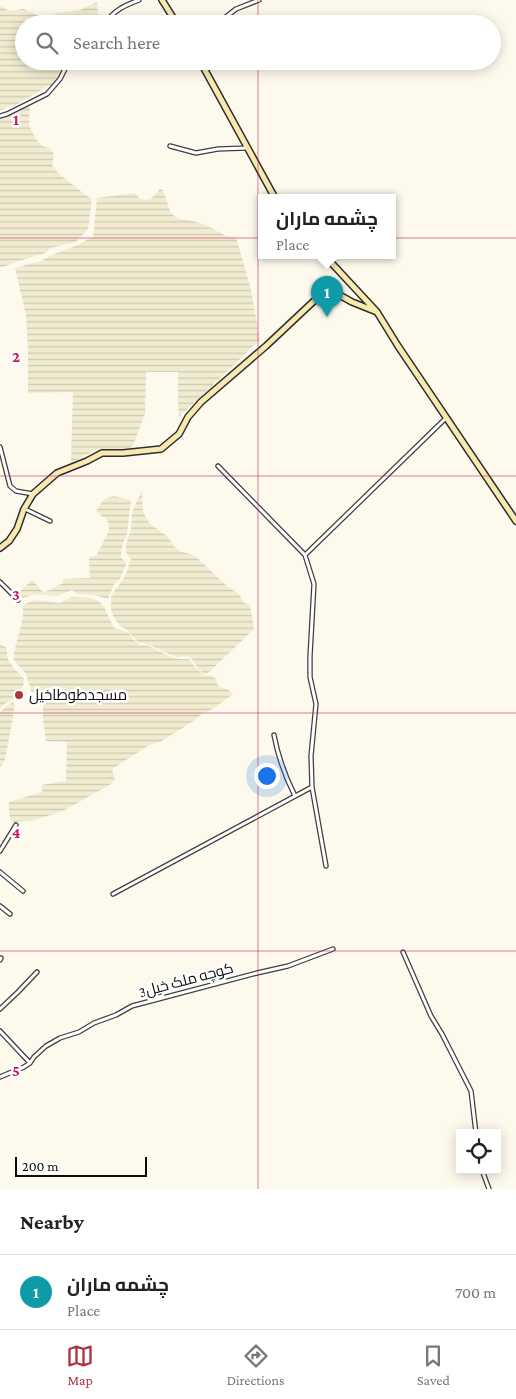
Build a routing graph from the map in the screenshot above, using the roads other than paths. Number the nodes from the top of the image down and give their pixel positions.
1 (139, 0) edge
2 (162, 0) edge
3 (259, 0) edge
4 (111, 15) edge
5 (171, 15) edge
6 (228, 15) edge
7 (64, 70) edge
8 (205, 70) edge
9 (0, 116) edge
10 (170, 146) dead end
11 (247, 148) junction
12 (272, 194) edge
13 (328, 259) edge
14 (377, 312) junction
15 (447, 417) junction
16 (0, 447) edge
17 (218, 466) dead end
18 (33, 494) junction
19 (24, 509) junction
20 (516, 521) edge
21 (50, 522) dead end
22 (0, 548) edge
23 (305, 555) junction
24 (0, 582) edge
25 (18, 600) dead end
26 (274, 735) dead end
27 (312, 787) junction
28 (295, 796) junction
29 (16, 825) dead end
30 (0, 851) edge
31 (326, 866) dead end
32 (0, 872) edge
33 (23, 891) dead end
34 (112, 894) dead end
35 (0, 906) edge
36 (10, 914) dead end
37 (333, 949) dead end
38 (403, 952) dead end
39 (37, 972) dead end
40 (0, 1009) edge
41 (0, 1031) edge
42 (30, 1063) junction
43 (0, 1077) edge
44 (476, 1129) edge
45 (483, 1174) edge
46 (489, 1189) edge

1 - 4 street
2 - 5 street
3 - 6 street
7 - 9 street
8 - 11 street
10 - 11 street
11 - 12 street
13 - 14 street
14 - 15 street
14 - 18 street
15 - 20 street
15 - 23 street
16 - 18 street
17 - 23 street
18 - 19 street
19 - 21 street
19 - 22 street
23 - 27 street
24 - 25 street
26 - 28 street
27 - 28 street
27 - 31 street
28 - 34 street
29 - 30 street
32 - 33 street
35 - 36 street
37 - 42 street, کوچه ملک خیل3
38 - 44 street
39 - 40 street
41 - 42 street
42 - 43 street, کوچه ملک خیل3
45 - 46 street

